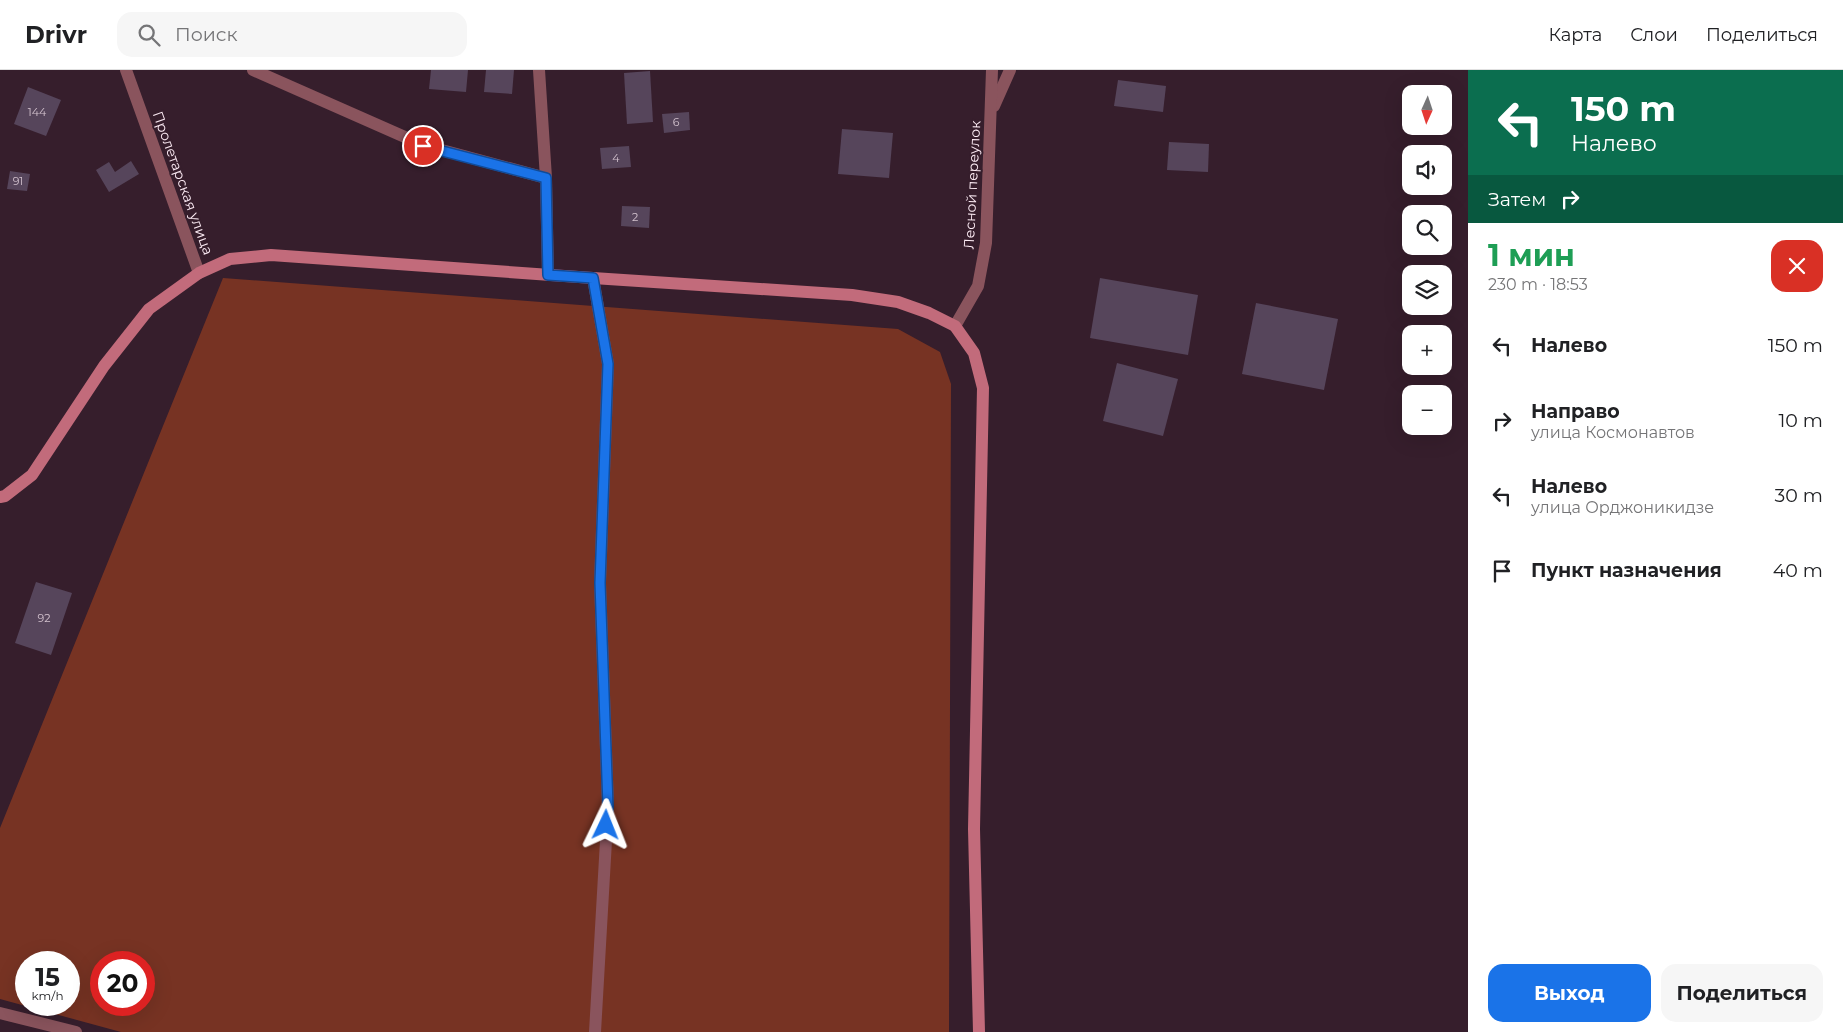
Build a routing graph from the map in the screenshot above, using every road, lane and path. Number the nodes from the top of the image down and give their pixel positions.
1 (126, 70) edge
2 (253, 70) edge
3 (539, 70) edge
4 (992, 70) edge
5 (1010, 70) edge
6 (990, 113) junction
7 (546, 178) junction
8 (199, 273) junction
9 (548, 275) junction
10 (593, 278) junction
11 (955, 326) junction
12 (0, 497) edge
13 (0, 1013) edge
14 (76, 1032) edge
15 (595, 1032) edge
16 (979, 1032) edge

1 - 8 street, Пролетарская улица
2 - 7 street
3 - 7 street
4 - 6 street, Лесной переулок
5 - 6 street
6 - 11 street, Лесной переулок
7 - 9 street
8 - 9 street
8 - 12 street, Пролетарская улица
9 - 10 street
10 - 11 street
10 - 15 street
11 - 16 street
13 - 14 street

